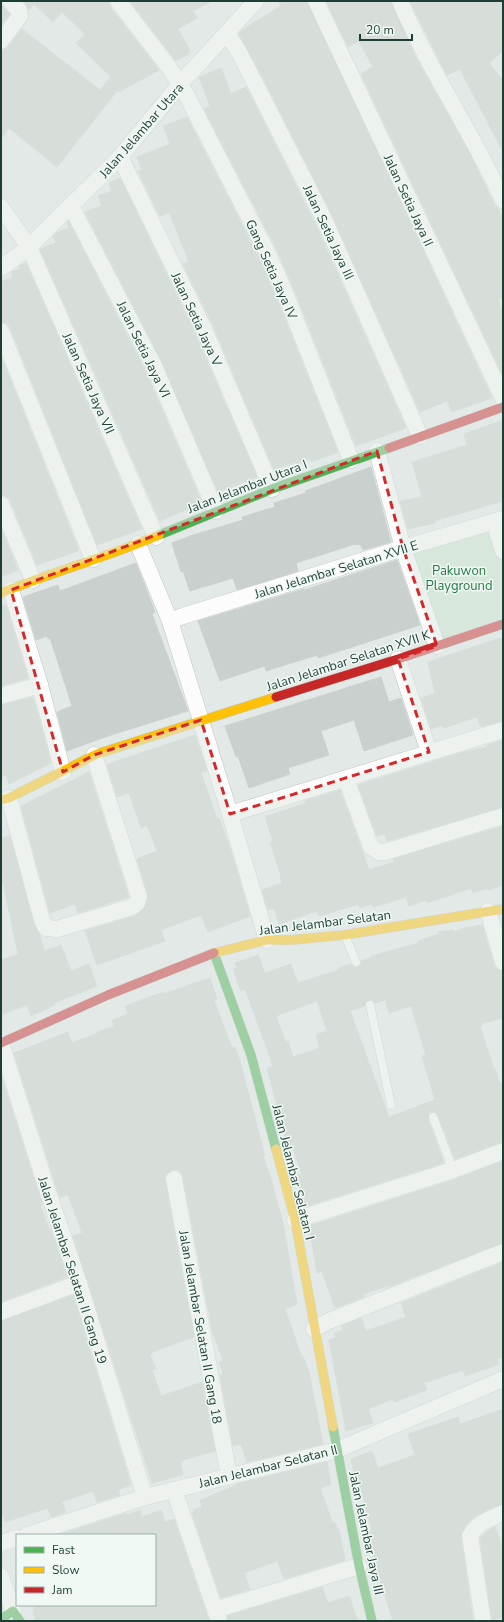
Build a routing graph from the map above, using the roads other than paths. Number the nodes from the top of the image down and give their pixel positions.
1 (10, 1) edge
2 (118, 1) edge
3 (256, 1) edge
4 (316, 1) edge
5 (400, 1) edge
6 (227, 33) junction
7 (1, 41) edge
8 (180, 84) junction
9 (120, 157) junction
10 (503, 200) edge
11 (71, 206) junction
12 (1, 207) edge
13 (30, 246) junction
14 (1, 268) edge
15 (1, 331) edge
16 (503, 398) edge
17 (503, 406) edge
18 (420, 436) junction
19 (377, 451) junction
20 (351, 460) junction
21 (270, 486) junction
22 (1, 504) edge
23 (216, 511) junction
24 (498, 520) edge
25 (156, 536) junction
26 (138, 544) junction
27 (402, 548) junction
28 (503, 551) edge
29 (93, 559) junction
30 (33, 580) junction
31 (6, 592) edge
32 (170, 621) junction
33 (503, 624) edge
34 (437, 646) junction
35 (398, 659) junction
36 (40, 685) junction
37 (1, 696) edge
38 (201, 720) junction
39 (503, 730) edge
40 (429, 752) junction
41 (94, 755) junction
42 (62, 772) junction
43 (346, 779) junction
44 (5, 799) edge
45 (230, 814) junction
46 (503, 816) edge
47 (496, 910) edge
48 (344, 935) junction
49 (267, 940) junction
50 (214, 953) junction
51 (356, 962) dead end
52 (503, 962) edge
53 (370, 1005) dead end
54 (1, 1043) edge
55 (391, 1105) dead end
56 (433, 1117) dead end
57 (503, 1151) edge
58 (453, 1170) junction
59 (174, 1179) dead end
60 (295, 1220) junction
61 (503, 1252) edge
62 (79, 1283) junction
63 (1, 1312) edge
64 (314, 1329) junction
65 (503, 1379) edge
66 (337, 1450) junction
67 (229, 1476) junction
68 (174, 1490) junction
69 (145, 1496) junction
70 (503, 1513) edge
71 (30, 1534) edge
72 (16, 1538) edge
73 (1, 1543) edge
74 (360, 1566) junction
75 (1, 1576) edge
76 (217, 1616) edge
77 (11, 1617) edge
78 (372, 1621) edge
79 (483, 1621) edge

1 - 7 street
2 - 8 street, Gang Setia Jaya IV
3 - 6 street, Jalan Jelambar Utara
4 - 16 street, Jalan Setia Jaya II
5 - 10 street
6 - 8 street, Jalan Jelambar Utara
6 - 18 street, Jalan Setia Jaya III
8 - 9 street, Jalan Jelambar Utara
8 - 20 street, Gang Setia Jaya IV
9 - 11 street, Jalan Jelambar Utara
9 - 21 street, Jalan Setia Jaya V
11 - 13 street, Jalan Jelambar Utara
11 - 23 street, Jalan Setia Jaya VI
12 - 13 street, Jalan Setia Jaya VII
13 - 14 street, Jalan Jelambar Utara
13 - 25 street, Jalan Setia Jaya VII
15 - 29 street
17 - 18 street, Jalan Jelambar Utara I
18 - 19 street, Jalan Jelambar Utara I
19 - 20 street, Jalan Jelambar Utara I
19 - 27 street
20 - 21 street, Jalan Jelambar Utara I
21 - 23 street, Jalan Jelambar Utara I
22 - 30 street
23 - 25 street, Jalan Jelambar Utara I
24 - 27 street, Jalan Jelambar Selatan XVII E
24 - 28 street
25 - 26 street, Jalan Jelambar Utara I
26 - 29 street, Jalan Jelambar Utara I
26 - 32 street
27 - 32 street, Jalan Jelambar Selatan XVII E
27 - 34 street
29 - 30 street, Jalan Jelambar Utara I
30 - 31 street, Jalan Jelambar Utara I
31 - 36 street
32 - 38 street
33 - 34 street, Jalan Jelambar Selatan XVII K
34 - 35 street, Jalan Jelambar Selatan XVII K
35 - 38 street, Jalan Jelambar Selatan XVII K
35 - 40 street
36 - 37 street
36 - 42 street
38 - 41 street, Jalan Jelambar Selatan XVII K
38 - 45 street
39 - 40 street
40 - 43 street
41 - 42 street, Jalan Jelambar Selatan XVII K
41 - 44 street
42 - 44 street, Jalan Jelambar Selatan XVII K
43 - 45 street
43 - 46 street
45 - 49 street
47 - 48 street, Jalan Jelambar Selatan
47 - 52 street
48 - 49 street, Jalan Jelambar Selatan
48 - 51 lane
49 - 50 street, Jalan Jelambar Selatan
50 - 54 street, Jalan Jelambar Selatan
50 - 60 street, Jalan Jelambar Selatan I
53 - 55 lane
54 - 62 street, Jalan Jelambar Selatan II Gang 19
56 - 58 lane
57 - 58 street
58 - 60 street
59 - 67 street, Jalan Jelambar Selatan II Gang 18
60 - 64 street, Jalan Jelambar Selatan I
61 - 64 street
62 - 63 street
62 - 69 street, Jalan Jelambar Selatan II Gang 19
64 - 66 street, Jalan Jelambar Selatan I
65 - 66 street, Jalan Jelambar Selatan II
66 - 67 street, Jalan Jelambar Selatan II
66 - 74 street, Jalan Jelambar Jaya III
67 - 68 street, Jalan Jelambar Selatan II
68 - 69 street, Jalan Jelambar Selatan II
68 - 76 street
69 - 71 street, Jalan Jelambar Selatan II
70 - 79 street
72 - 73 street
74 - 76 street
74 - 78 street, Jalan Jelambar Jaya III
75 - 77 street

